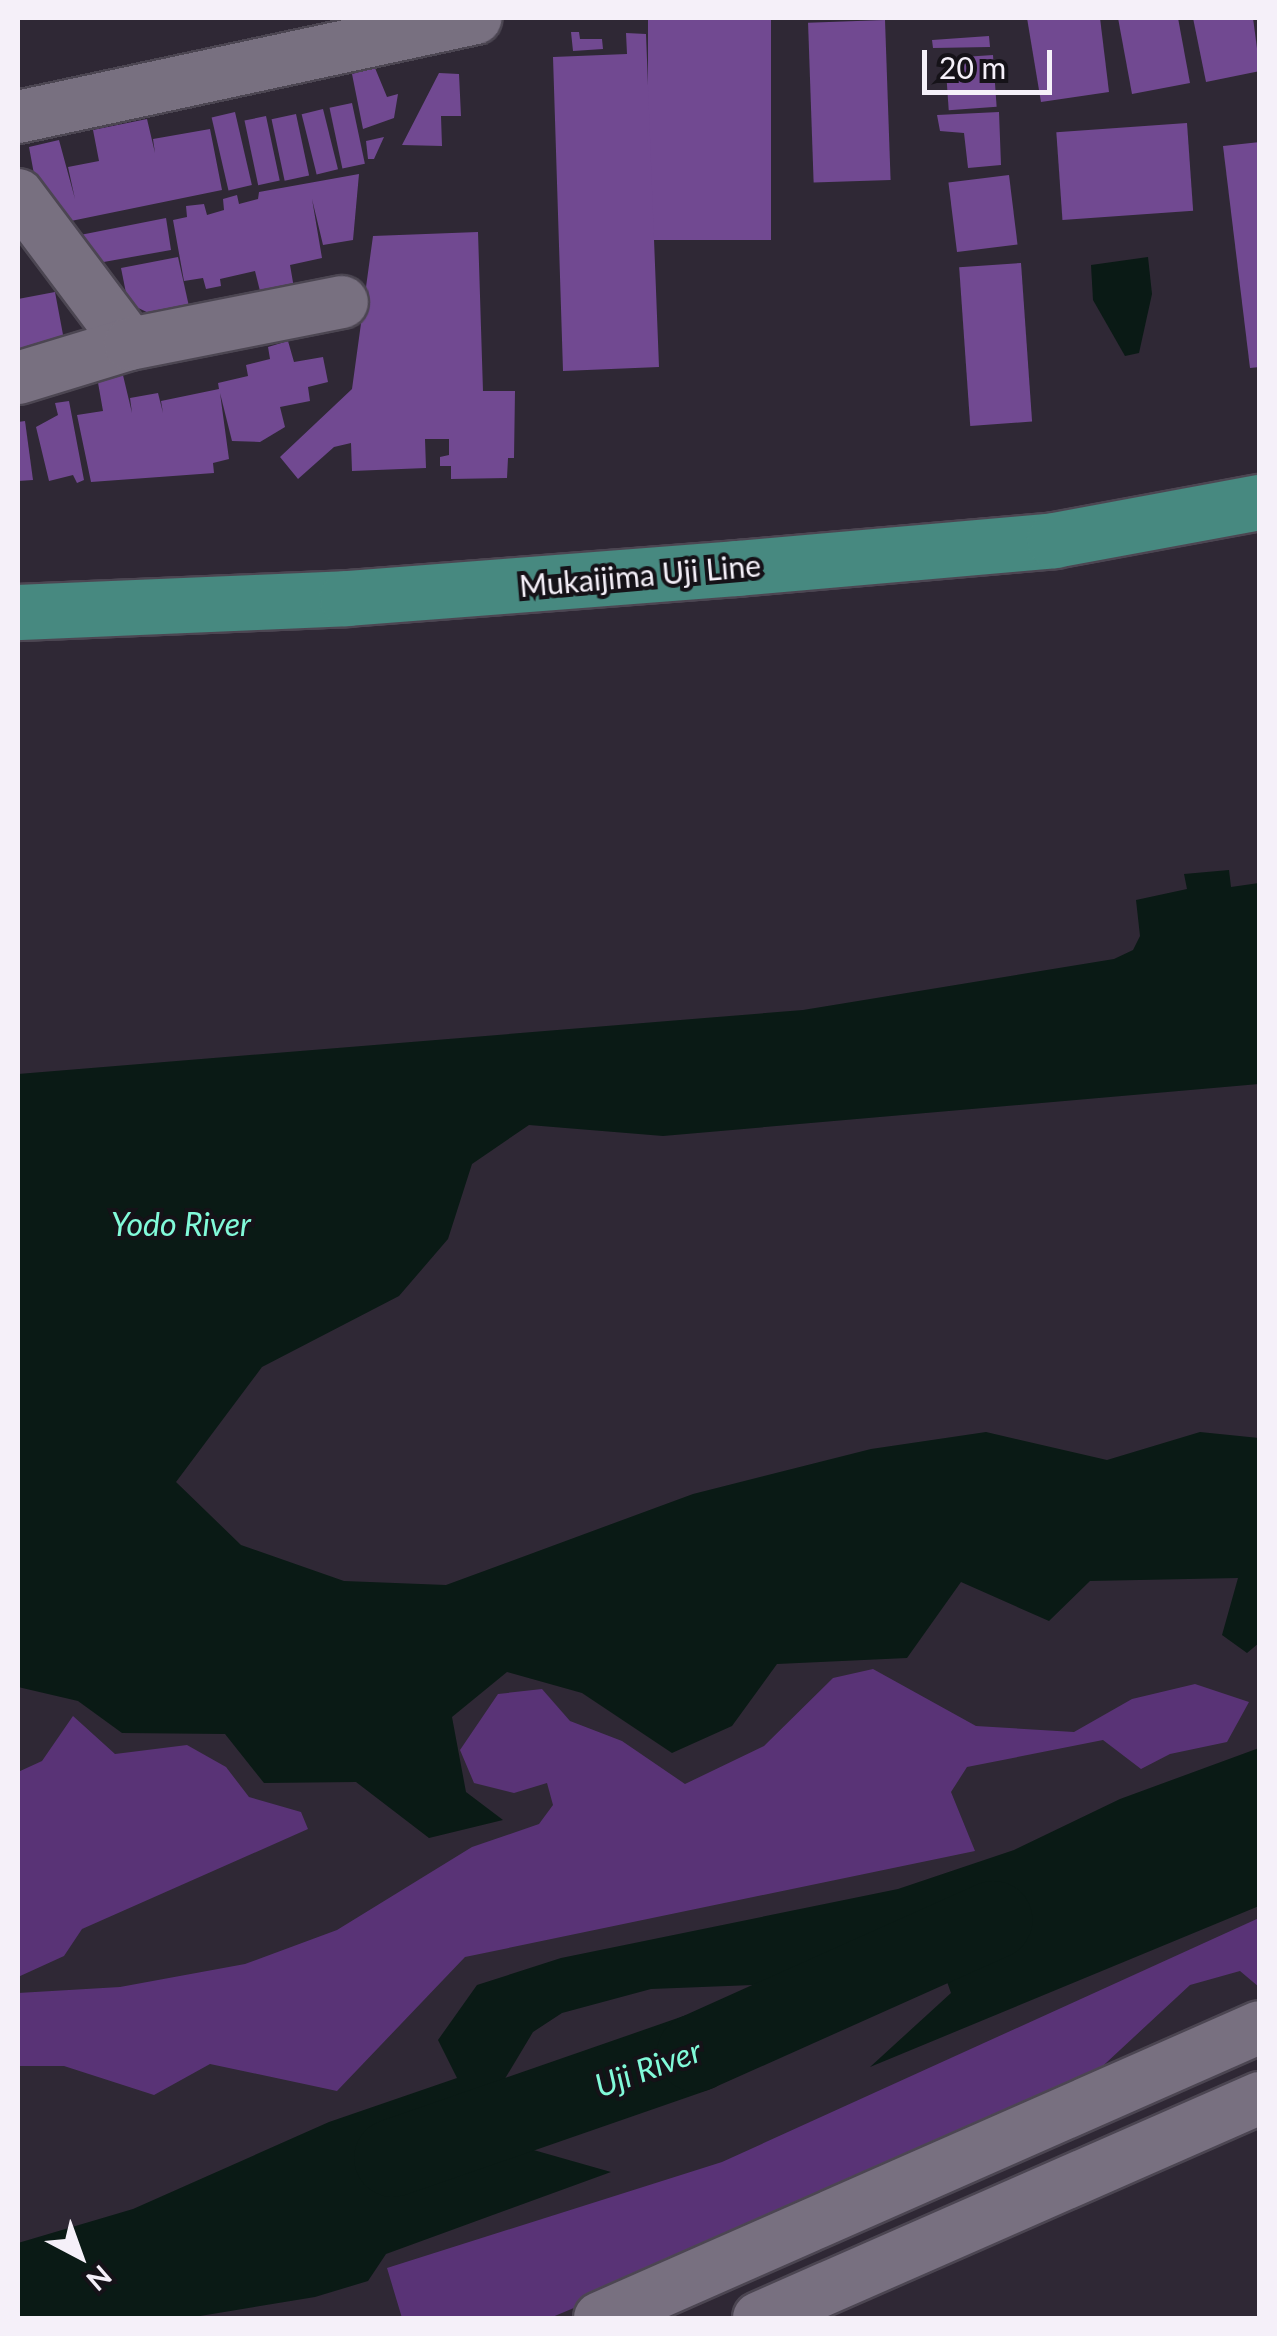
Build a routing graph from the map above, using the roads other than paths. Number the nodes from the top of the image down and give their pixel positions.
1 (475, 18) edge
2 (18, 116) edge
3 (18, 195) edge
4 (342, 302) dead end
5 (130, 344) junction
6 (18, 378) edge
7 (1260, 502) edge
8 (18, 612) edge
9 (1260, 2027) edge
10 (1260, 2098) edge
11 (600, 2318) edge
12 (759, 2318) edge

1 - 2 street
3 - 5 street
4 - 5 street
5 - 6 street
7 - 8 main road, Mukaijima Uji Line
9 - 11 street
10 - 12 street

